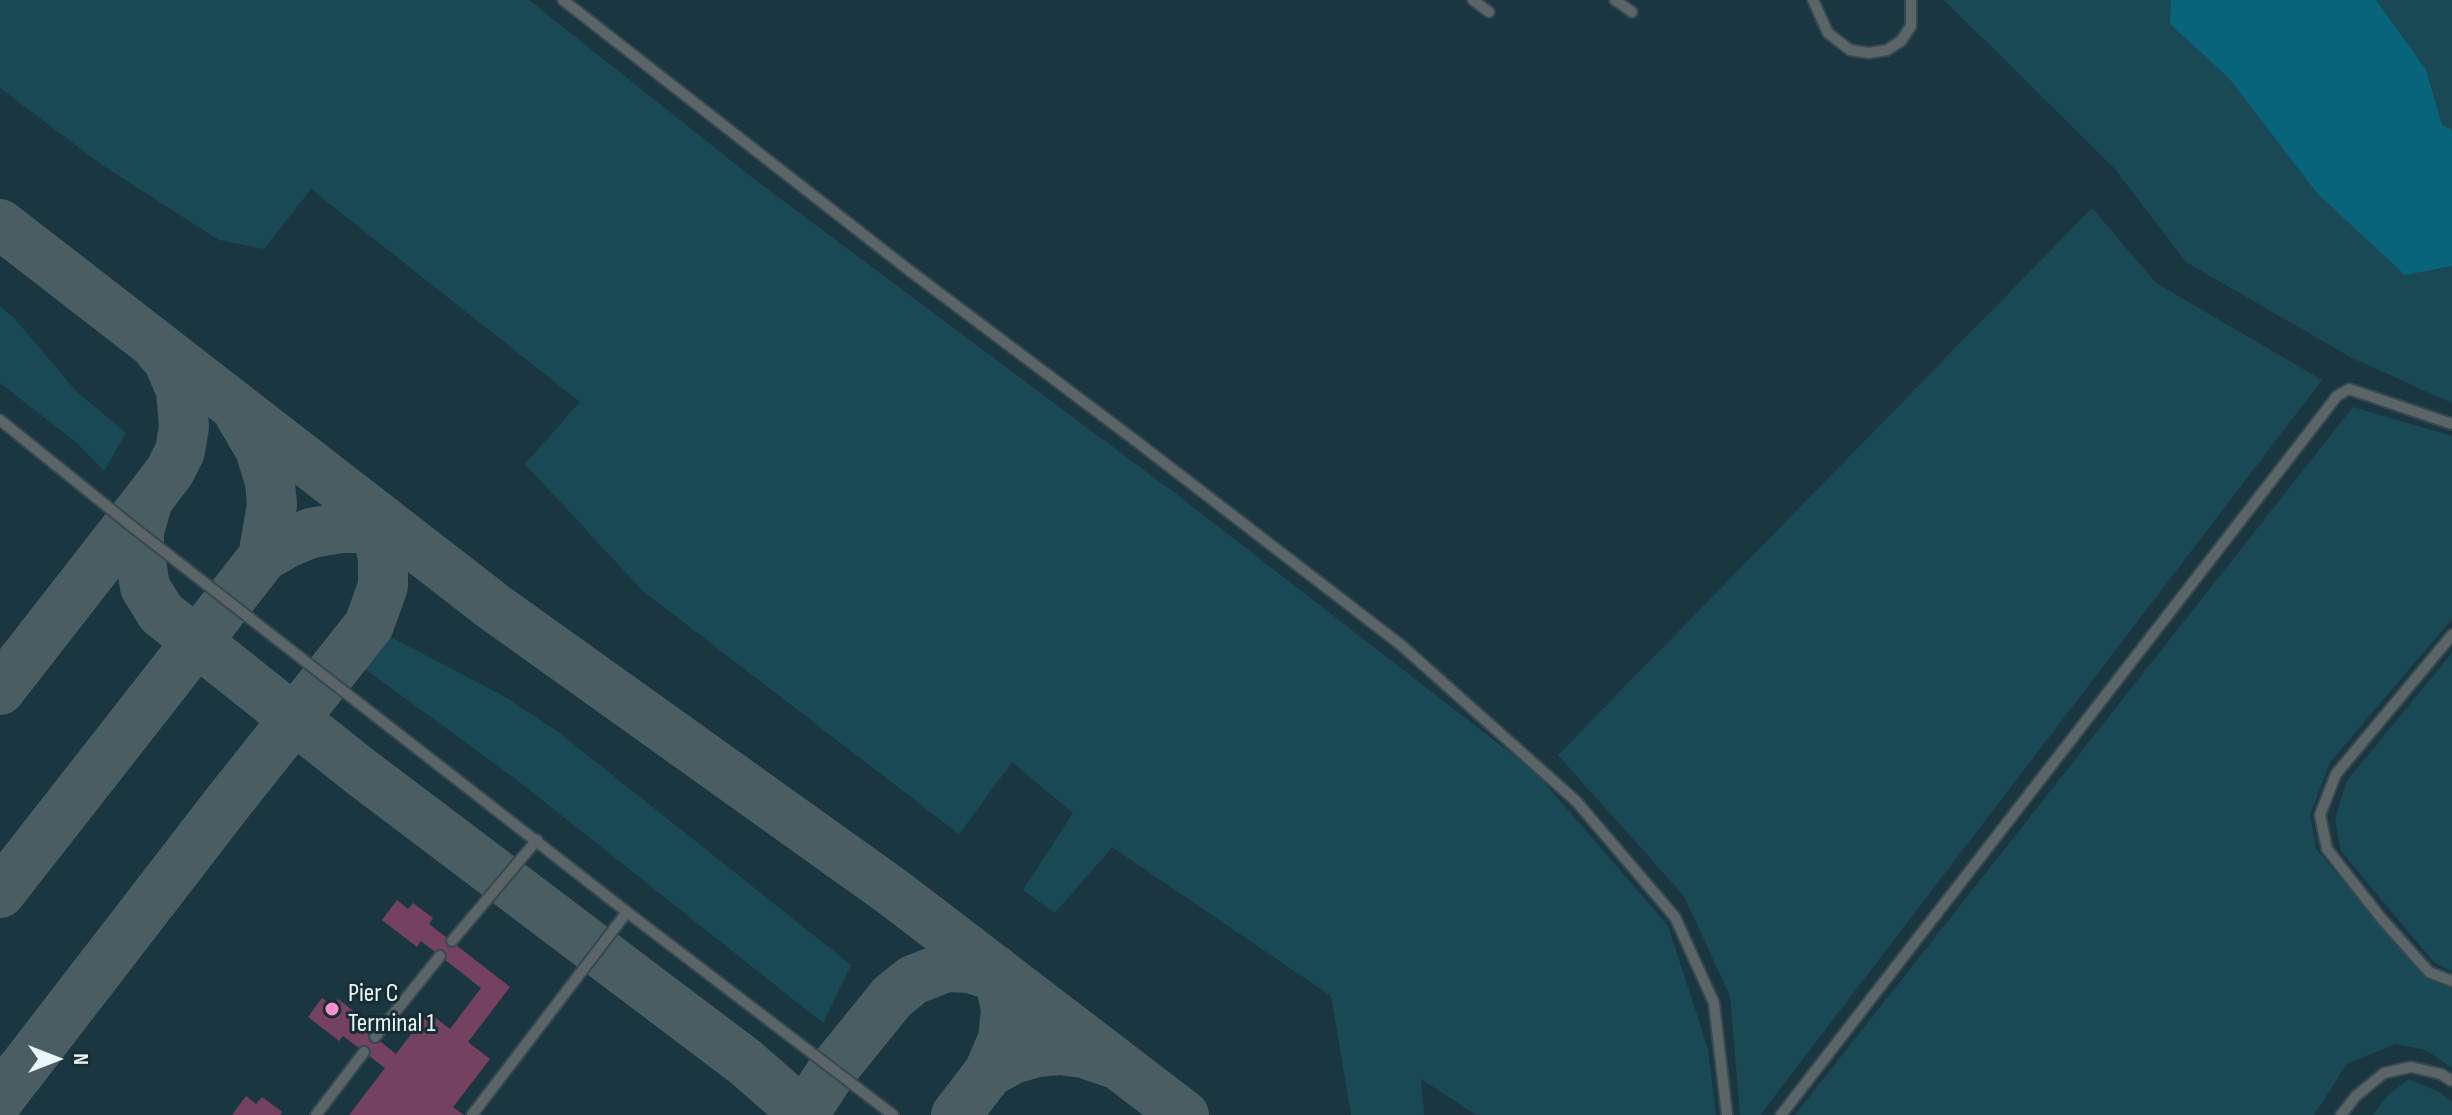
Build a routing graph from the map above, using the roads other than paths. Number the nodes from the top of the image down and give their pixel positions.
1 (563, 0) edge
2 (1473, 0) edge
3 (1615, 0) edge
4 (1813, 0) edge
5 (1911, 0) edge
6 (1489, 12) dead end
7 (1632, 12) dead end
8 (0, 420) edge
9 (2452, 424) edge
10 (2452, 635) edge
11 (537, 840) junction
12 (627, 912) junction
13 (452, 941) dead end
14 (440, 956) dead end
15 (2452, 981) edge
16 (375, 1037) dead end
17 (364, 1052) dead end
18 (2452, 1081) edge
19 (316, 1115) edge
20 (472, 1115) edge
21 (893, 1115) edge
22 (1727, 1115) edge
23 (1781, 1115) edge
24 (2341, 1115) edge

1 - 22 lane
2 - 6 lane
3 - 7 lane
4 - 5 lane
8 - 11 lane
9 - 23 lane
10 - 15 lane
11 - 12 lane
11 - 13 lane
12 - 20 lane
12 - 21 lane
14 - 16 lane
17 - 19 lane
18 - 24 lane

